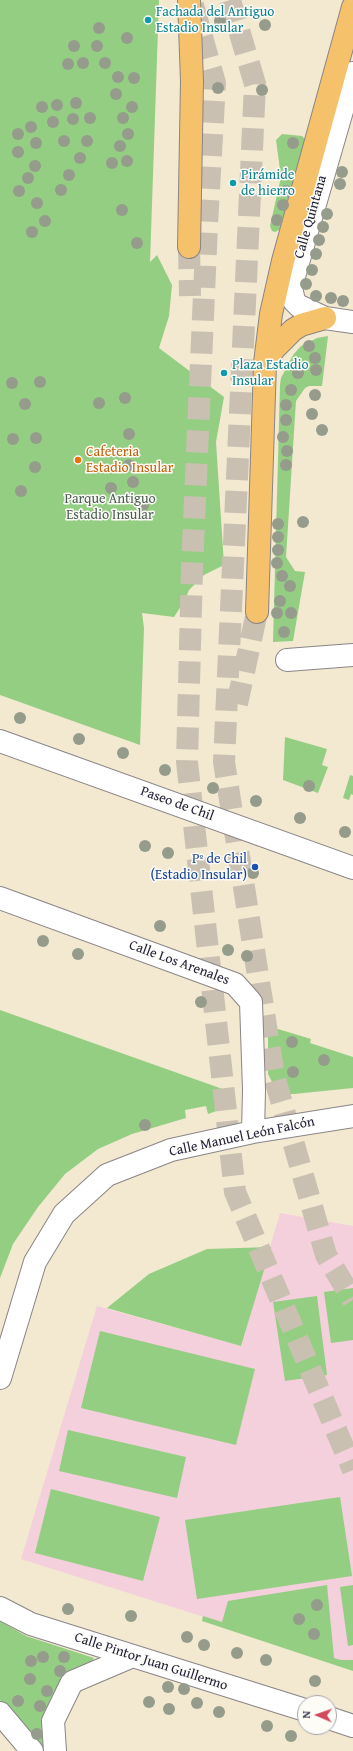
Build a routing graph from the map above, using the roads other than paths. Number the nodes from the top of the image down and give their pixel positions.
1 (189, 0) edge
2 (353, 7) edge
3 (353, 73) edge
4 (189, 247) tunnel mouth
5 (325, 318) junction
6 (353, 322) edge
7 (265, 363) junction
8 (257, 612) tunnel mouth
9 (353, 655) edge
10 (287, 660) dead end
11 (0, 741) edge
12 (353, 868) edge
13 (0, 898) edge
14 (353, 1116) edge
15 (253, 1132) junction
16 (0, 1378) edge
17 (0, 1608) edge
18 (133, 1656) junction
19 (297, 1707) edge
20 (0, 1713) edge
21 (337, 1721) edge
22 (353, 1726) edge
23 (32, 1751) edge
24 (55, 1751) edge

1 - 4 highway
2 - 7 highway
3 - 5 street, Calle Quintana
5 - 6 street, Calle Quintana
5 - 7 highway
7 - 8 highway
9 - 10 street
11 - 12 street, Paseo de Chil
13 - 15 street, Calle Los Arenales
14 - 15 street, Calle Manuel León Falcón
15 - 16 street, Calle Manuel León Falcón
17 - 18 street, Calle Pintor Juan Guillermo
18 - 19 street, Calle Pintor Juan Guillermo
18 - 24 street
20 - 23 street
21 - 22 street

